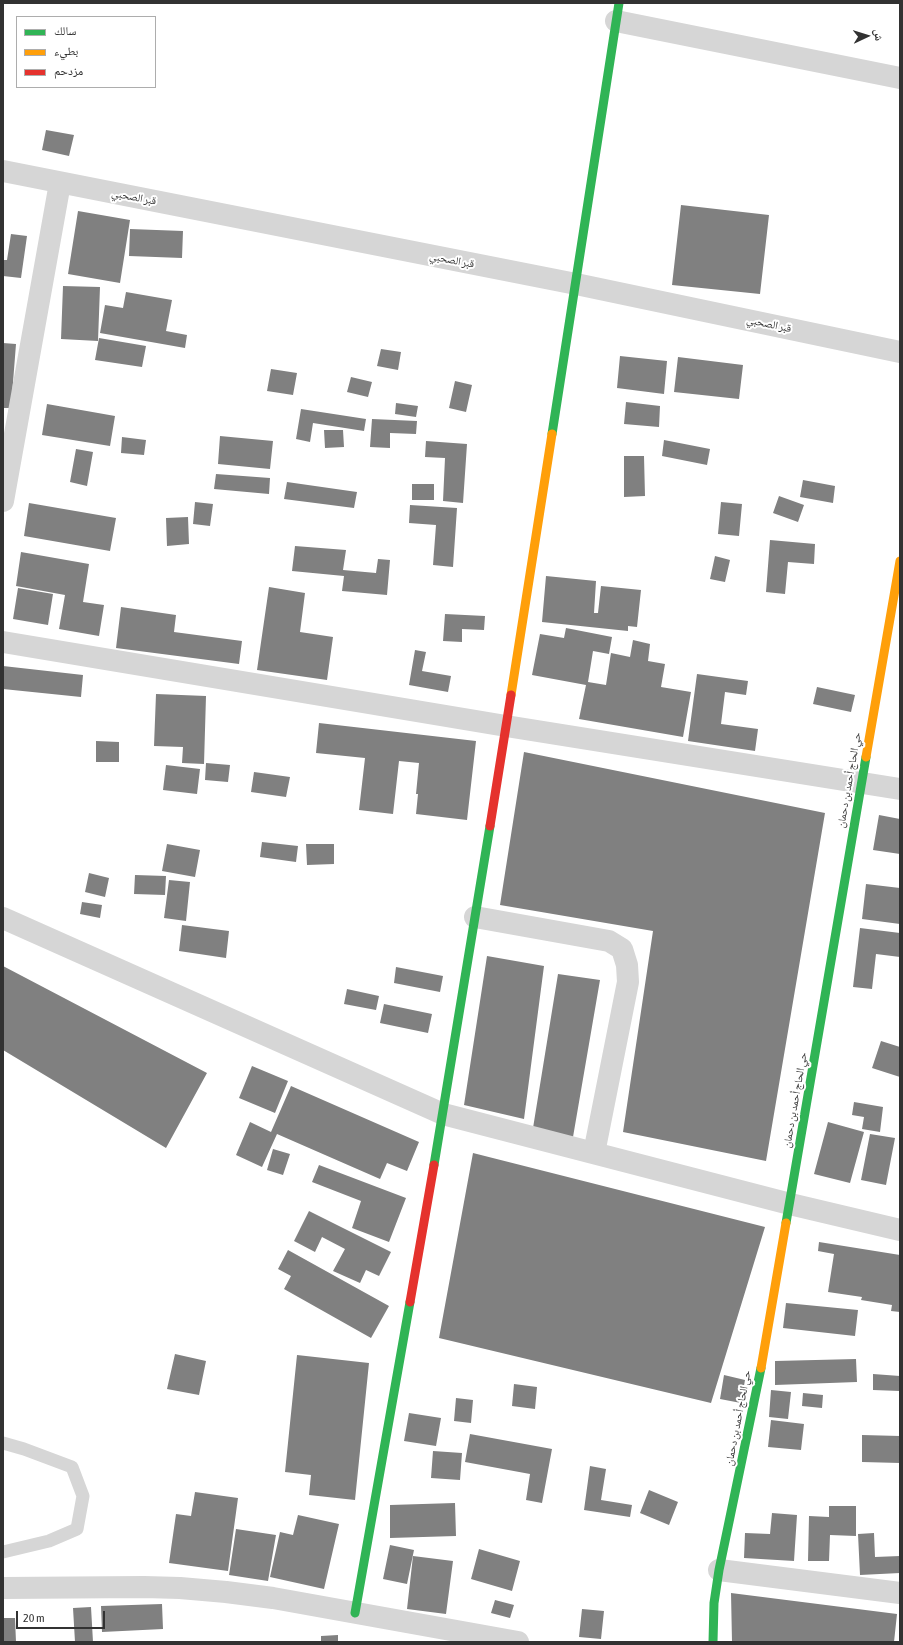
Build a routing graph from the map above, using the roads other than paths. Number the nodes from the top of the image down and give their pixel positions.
1 (617, 12) edge
2 (900, 78) edge
3 (3, 171) edge
4 (60, 183) junction
5 (576, 284) junction
6 (900, 352) edge
7 (3, 501) edge
8 (900, 561) edge
9 (3, 642) edge
10 (506, 726) junction
11 (861, 782) junction
12 (900, 789) edge
13 (475, 917) junction
14 (3, 918) edge
15 (443, 1114) junction
16 (594, 1153) junction
17 (790, 1204) junction
18 (900, 1230) edge
19 (3, 1443) edge
20 (3, 1552) edge
21 (719, 1570) junction
22 (3, 1588) edge
23 (900, 1593) edge
24 (355, 1613) junction
25 (518, 1642) edge
26 (713, 1642) edge

1 - 2 street
1 - 5 street
3 - 4 street, قبر الصحبي
4 - 5 street, قبر الصحبي
4 - 7 street
5 - 6 street, قبر الصحبي
5 - 10 street
8 - 11 street, حي الحاج أحمد بن دحمان
9 - 10 street
10 - 11 street
10 - 13 street
11 - 12 street
11 - 17 street, حي الحاج أحمد بن دحمان
13 - 15 street
13 - 16 street
14 - 15 street
15 - 16 street
15 - 24 street
16 - 17 street
17 - 18 street
17 - 21 street, حي الحاج أحمد بن دحمان
19 - 20 lane
21 - 23 street
21 - 26 street, حي الحاج أحمد بن دحمان
22 - 24 street
24 - 25 street

